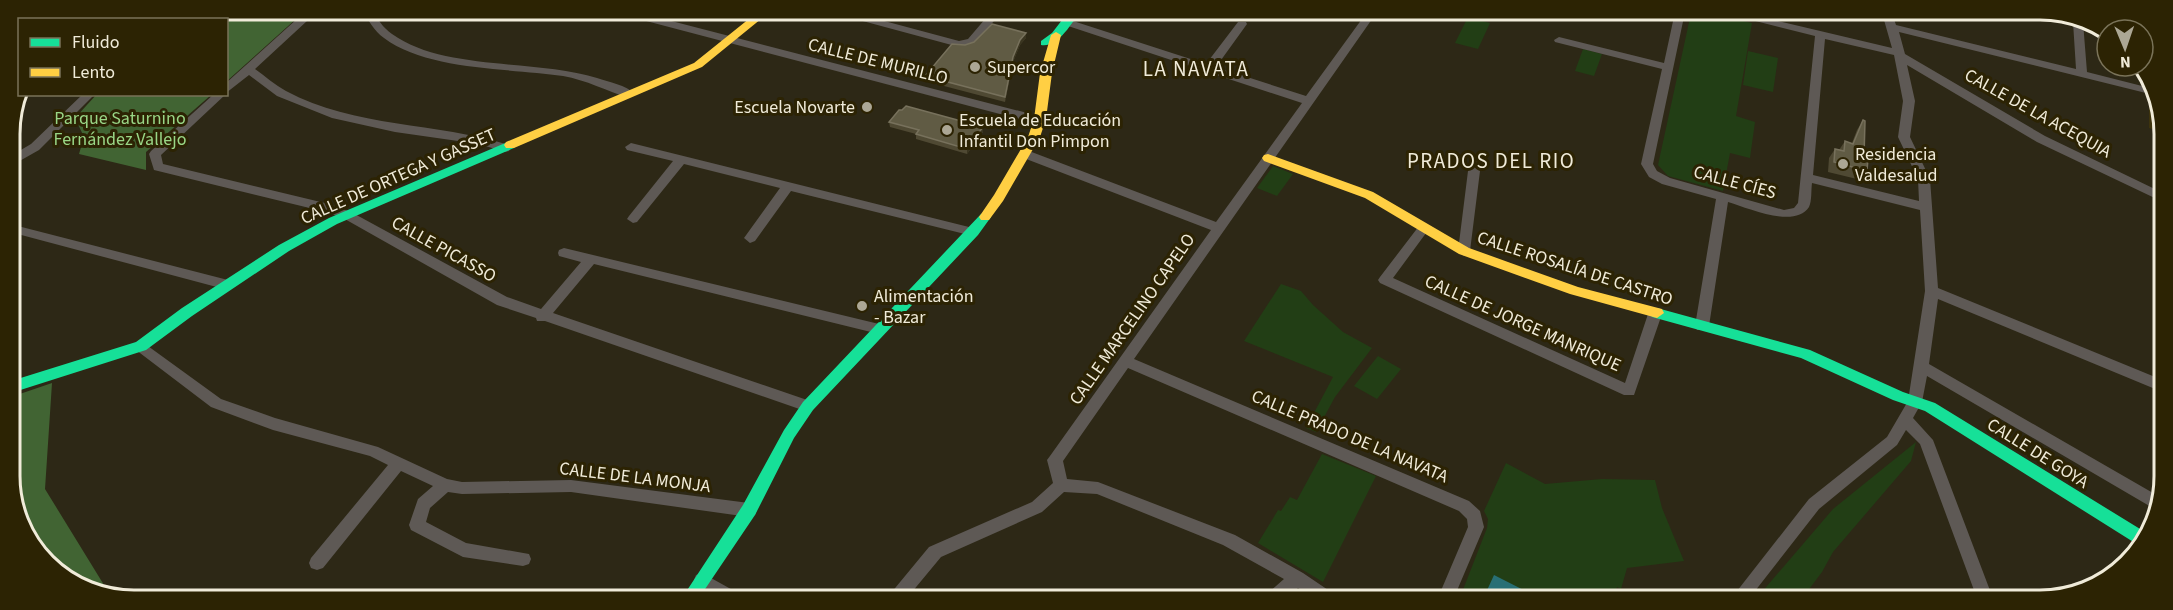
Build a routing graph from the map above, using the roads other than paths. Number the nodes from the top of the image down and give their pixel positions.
1 (303, 20) edge
2 (375, 20) edge
3 (652, 20) edge
4 (755, 20) edge
5 (873, 20) edge
6 (990, 20) edge
7 (1366, 20) edge
8 (1678, 20) edge
9 (1761, 20) edge
10 (1890, 20) edge
11 (1066, 22) joint
12 (1242, 24) dead end
13 (2078, 26) edge
14 (1893, 27) junction
15 (1820, 35) junction
16 (1050, 39) junction
17 (1559, 40) dead end
18 (729, 41) junction
19 (1900, 55) junction
20 (1668, 67) junction
21 (1209, 68) junction
22 (249, 70) junction
23 (1045, 75) junction
24 (2082, 75) junction
25 (228, 88) edge
26 (2145, 90) edge
27 (629, 94) junction
28 (88, 96) edge
29 (219, 96) edge
30 (1309, 101) junction
31 (1027, 117) junction
32 (1034, 137) junction
33 (631, 147) dead end
34 (505, 148) junction
35 (1025, 154) junction
36 (20, 156) edge
37 (1268, 158) junction
38 (681, 160) junction
39 (1475, 163) dead end
40 (1808, 178) junction
41 (788, 186) junction
42 (2154, 194) edge
43 (1722, 198) junction
44 (1925, 207) junction
45 (347, 215) junction
46 (633, 219) dead end
47 (1218, 228) junction
48 (1423, 229) junction
49 (20, 231) edge
50 (973, 232) junction
51 (750, 238) dead end
52 (1464, 251) junction
53 (564, 253) dead end
54 (591, 259) junction
55 (228, 285) junction
56 (1932, 291) junction
57 (1655, 314) junction
58 (542, 317) junction
59 (1702, 326) junction
60 (879, 329) junction
61 (141, 346) junction
62 (1125, 361) junction
63 (1923, 366) junction
64 (2154, 383) edge
65 (20, 384) edge
66 (1915, 402) junction
67 (808, 406) junction
68 (1906, 420) junction
69 (398, 463) junction
70 (445, 484) junction
71 (1061, 485) junction
72 (2151, 500) edge
73 (749, 510) junction
74 (2137, 535) edge
75 (522, 559) dead end
76 (316, 563) dead end
77 (1297, 579) junction
78 (702, 580) junction
79 (695, 590) edge
80 (719, 590) edge
81 (904, 590) edge
82 (1284, 590) edge
83 (1314, 590) edge
84 (1450, 590) edge
85 (1746, 590) edge
86 (1982, 590) edge

1 - 22 street
2 - 27 street
3 - 18 street, CALLE DE MURILLO
4 - 18 street, CALLE DE ORTEGA Y GASSET
5 - 6 street
7 - 30 street, CALLE MARCELINO CAPELO
8 - 20 street, CALLE CÍES
9 - 15 street, CALLE DE LA ACEQUIA
10 - 14 street
11 - 16 street
11 - 21 street
12 - 21 street
13 - 24 street
14 - 19 street
14 - 24 street
15 - 19 street, CALLE DE LA ACEQUIA
15 - 40 street, CALLE CÍES
16 - 23 street
16 - 31 street
17 - 20 street
18 - 27 street, CALLE DE ORTEGA Y GASSET
18 - 31 street, CALLE DE MURILLO
19 - 42 street, CALLE DE LA ACEQUIA
19 - 44 street
20 - 43 street, CALLE CÍES
21 - 30 street
22 - 25 street
22 - 34 street
23 - 31 street
23 - 32 street
24 - 26 street
27 - 34 street, CALLE DE ORTEGA Y GASSET
28 - 36 street
29 - 45 street, CALLE PICASSO
30 - 37 street, CALLE MARCELINO CAPELO
31 - 32 street
31 - 35 street
32 - 35 street
33 - 38 street
34 - 45 street, CALLE DE ORTEGA Y GASSET
35 - 47 street
35 - 50 street
37 - 47 street, CALLE MARCELINO CAPELO
37 - 48 street, CALLE ROSALÍA DE CASTRO
38 - 41 street
38 - 46 street
39 - 52 street
40 - 43 street, CALLE CÍES
40 - 44 street
41 - 50 street
41 - 51 street
43 - 59 street
44 - 56 street
45 - 55 street, CALLE DE ORTEGA Y GASSET
45 - 58 street, CALLE PICASSO
47 - 62 street, CALLE MARCELINO CAPELO
48 - 52 street, CALLE ROSALÍA DE CASTRO
48 - 57 street, CALLE DE JORGE MANRIQUE
49 - 55 street
50 - 60 street
52 - 57 street, CALLE ROSALÍA DE CASTRO
53 - 54 street
54 - 58 street
54 - 60 street
55 - 61 street, CALLE DE ORTEGA Y GASSET
56 - 63 street
56 - 64 street
57 - 59 street, CALLE ROSALÍA DE CASTRO
58 - 67 street, CALLE PICASSO
59 - 66 street, CALLE ROSALÍA DE CASTRO
60 - 67 street
61 - 65 street, CALLE DE ORTEGA Y GASSET
61 - 69 street, CALLE DE LA MONJA
62 - 71 street, CALLE MARCELINO CAPELO
62 - 84 street, CALLE PRADO DE LA NAVATA
63 - 66 street
63 - 72 street
66 - 68 street
66 - 74 street, CALLE DE GOYA
67 - 73 street
68 - 85 street
68 - 86 street
69 - 70 street, CALLE DE LA MONJA
69 - 76 street
70 - 73 street, CALLE DE LA MONJA
70 - 75 street
71 - 77 street
71 - 81 street
73 - 78 street
77 - 82 street
77 - 83 street
78 - 79 street
78 - 80 street

